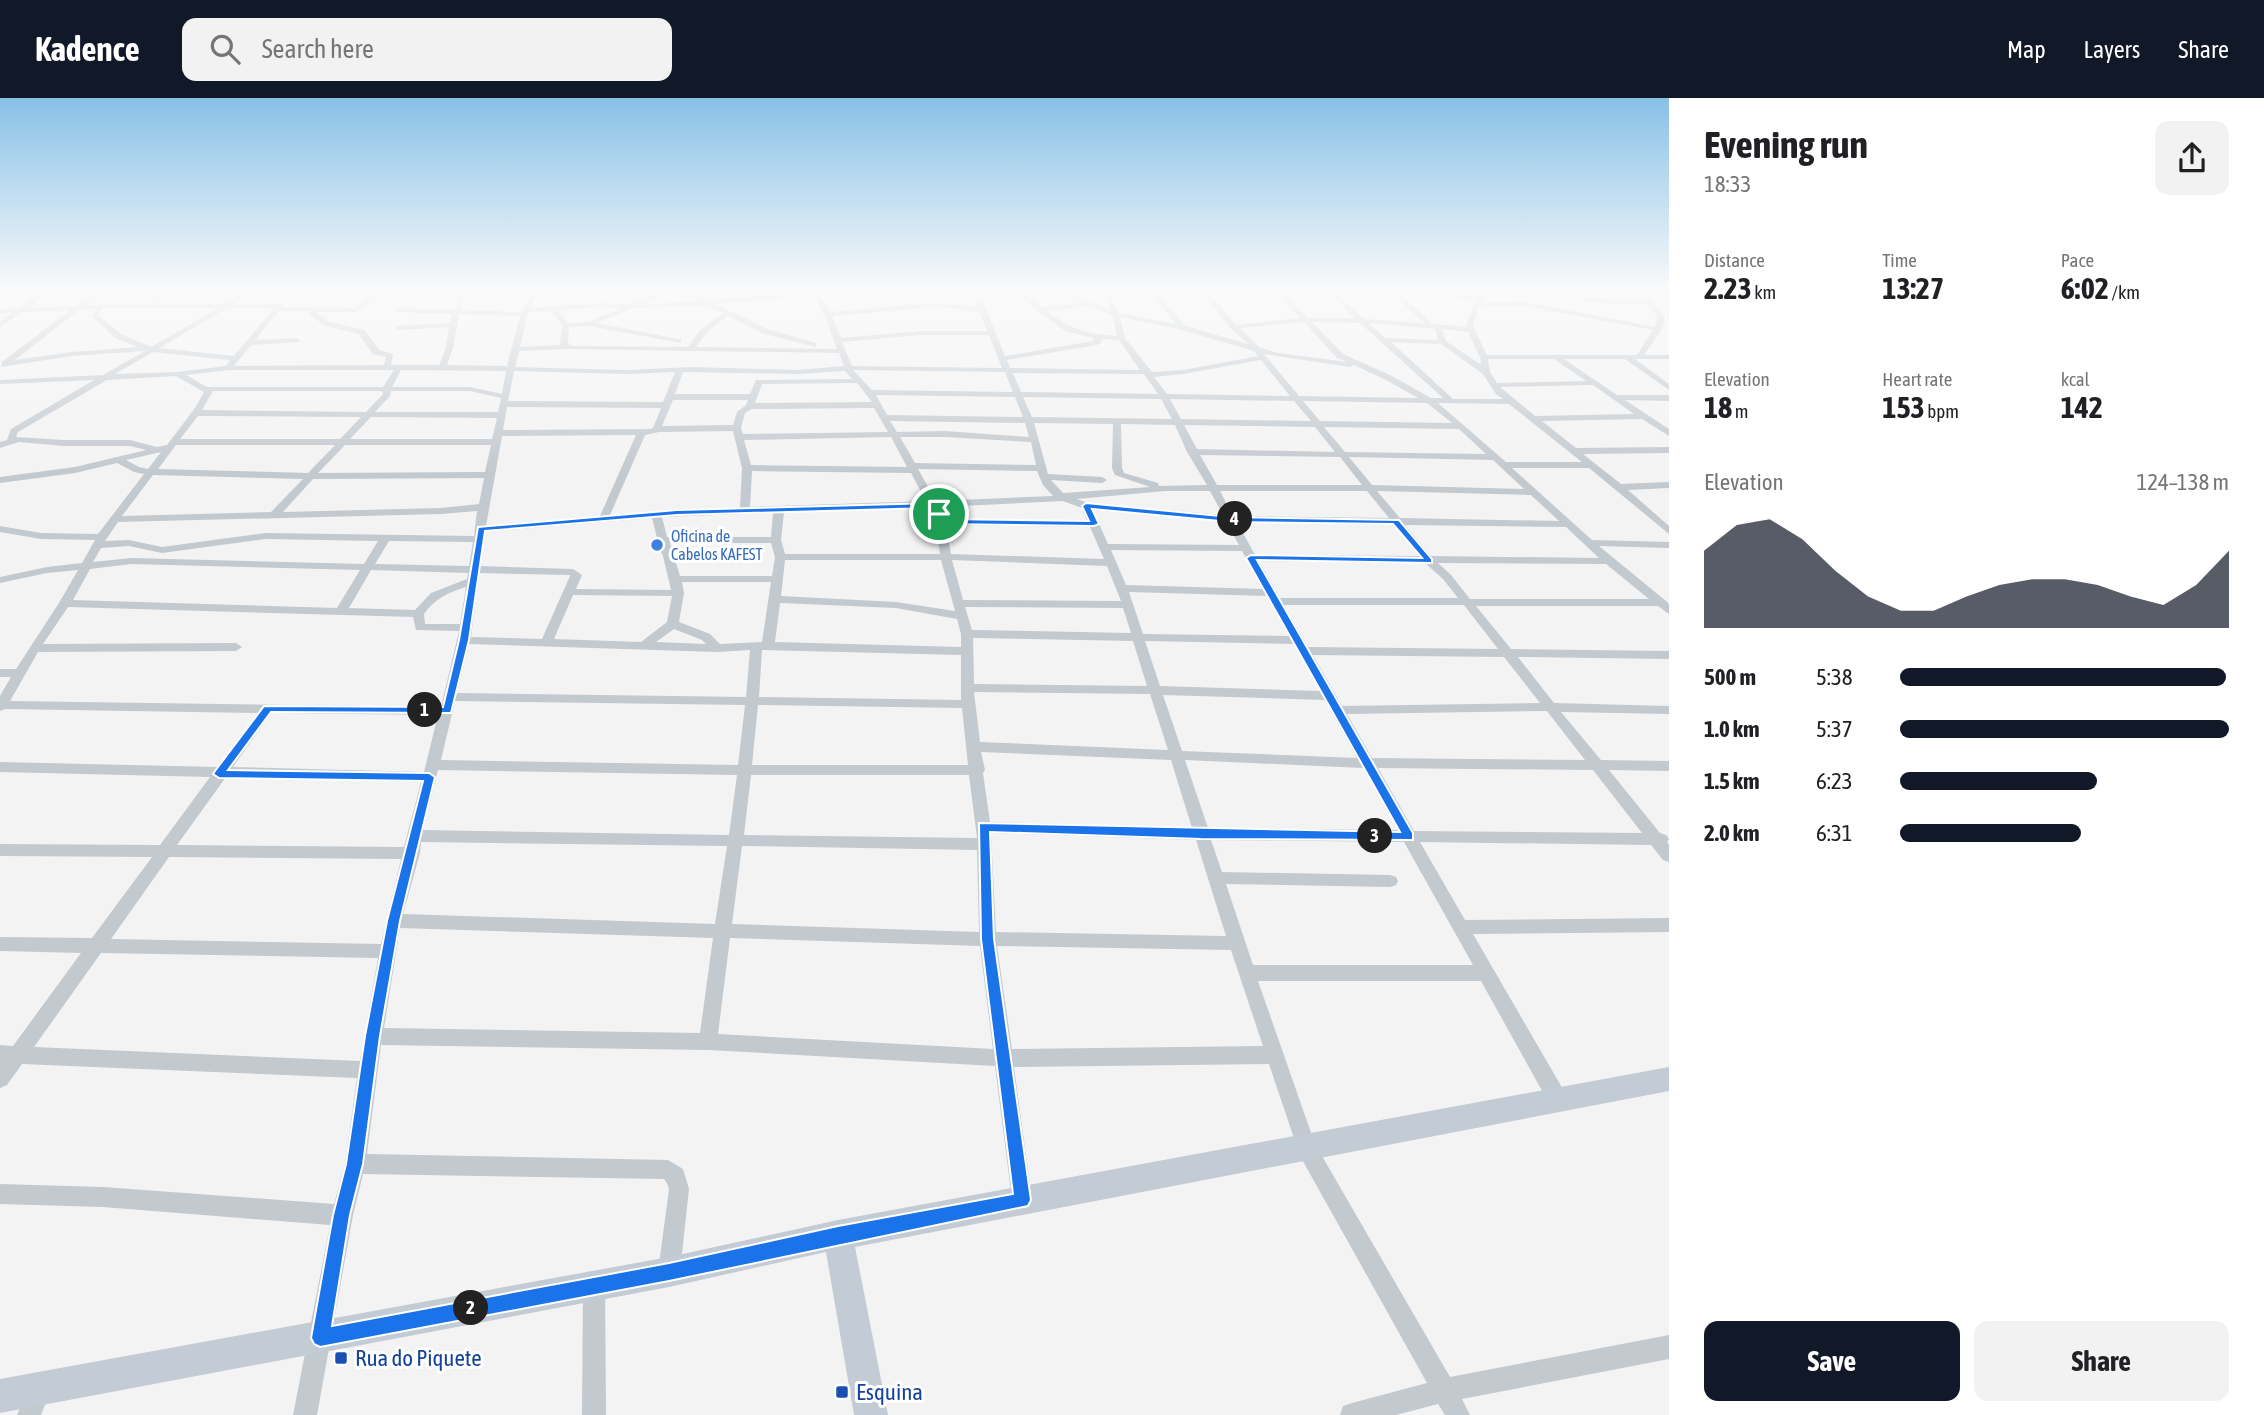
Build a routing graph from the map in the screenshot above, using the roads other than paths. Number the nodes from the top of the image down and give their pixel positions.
1 (22, 350) edge
2 (128, 350) edge
3 (149, 350) edge
4 (164, 350) edge
5 (244, 350) edge
6 (375, 350) edge
7 (451, 350) edge
8 (517, 350) edge
9 (589, 350) edge
10 (694, 350) edge
11 (839, 350) edge
12 (998, 350) edge
13 (1068, 350) edge
14 (1131, 350) edge
15 (1249, 350) edge
16 (1256, 350) edge
17 (1335, 350) edge
18 (1396, 350) edge
19 (1455, 350) edge
20 (1481, 350) edge
21 (1643, 350) edge
22 (1259, 354) junction
23 (1484, 357) junction
24 (1627, 357) junction
25 (1639, 357) junction
26 (1669, 357) edge
27 (1557, 358) junction
28 (1410, 363) junction
29 (231, 365) junction
30 (1006, 365) junction
31 (2, 366) edge
32 (1359, 366) junction
33 (387, 367) junction
34 (399, 367) junction
35 (442, 367) junction
36 (511, 368) junction
37 (848, 368) junction
38 (691, 369) junction
39 (577, 370) junction
40 (680, 370) junction
41 (761, 371) junction
42 (1373, 372) junction
43 (1486, 372) junction
44 (177, 374) junction
45 (1149, 374) junction
46 (109, 376) junction
47 (0, 382) edge
48 (759, 382) junction
49 (1595, 383) junction
50 (1495, 385) junction
51 (1669, 387) edge
52 (206, 389) junction
53 (386, 389) junction
54 (869, 393) junction
55 (1016, 394) junction
56 (1164, 396) junction
57 (1615, 397) junction
58 (1669, 397) edge
59 (1297, 400) junction
60 (668, 401) junction
61 (752, 402) junction
62 (1431, 402) junction
63 (1452, 402) junction
64 (1508, 402) junction
65 (505, 405) junction
66 (197, 413) junction
67 (368, 414) junction
68 (1642, 416) junction
69 (885, 418) junction
70 (1532, 419) junction
71 (1027, 420) junction
72 (1117, 422) junction
73 (1177, 424) junction
74 (1317, 425) junction
75 (1461, 426) junction
76 (657, 429) junction
77 (738, 432) junction
78 (1669, 433) edge
79 (641, 434) junction
80 (895, 435) junction
81 (497, 438) junction
82 (11, 439) junction
83 (1035, 440) junction
84 (342, 442) junction
85 (0, 445) edge
86 (172, 445) junction
87 (159, 450) junction
88 (1655, 450) junction
89 (1669, 450) edge
90 (1572, 451) junction
91 (1192, 452) junction
92 (1340, 454) junction
93 (1494, 457) junction
94 (1669, 460) edge
95 (120, 461) junction
96 (1503, 465) junction
97 (1592, 466) junction
98 (747, 468) junction
99 (913, 468) junction
100 (151, 472) junction
101 (1043, 472) junction
102 (490, 475) junction
103 (312, 476) junction
104 (0, 480) edge
105 (1102, 480) dead end
106 (1669, 485) edge
107 (1212, 486) junction
108 (1619, 486) junction
109 (1165, 488) junction
110 (1368, 488) junction
111 (1532, 492) junction
112 (1064, 498) junction
113 (934, 505) junction
114 (1086, 506) junction
115 (483, 507) junction
116 (779, 508) junction
117 (745, 509) junction
118 (274, 515) junction
119 (656, 515) junction
120 (1651, 515) junction
121 (115, 519) junction
122 (1231, 519) junction
123 (1669, 519) edge
124 (603, 520) junction
125 (940, 522) junction
126 (1396, 522) junction
127 (1094, 524) junction
128 (1568, 524) junction
129 (0, 529) edge
130 (1669, 531) edge
131 (480, 534) junction
132 (386, 537) junction
133 (661, 540) junction
134 (776, 540) junction
135 (99, 541) junction
136 (1588, 543) junction
137 (1669, 545) edge
138 (1103, 547) junction
139 (162, 550) junction
140 (1248, 553) junction
141 (780, 557) junction
142 (946, 557) junction
143 (1429, 561) junction
144 (1609, 561) junction
145 (149, 562) junction
146 (1111, 563) junction
147 (84, 565) junction
148 (369, 567) junction
149 (475, 575) junction
150 (677, 579) junction
151 (776, 579) junction
152 (0, 580) edge
153 (1122, 587) junction
154 (569, 592) junction
155 (678, 593) junction
156 (1273, 597) junction
157 (776, 599) junction
158 (65, 603) junction
159 (1468, 603) junction
160 (1126, 605) junction
161 (1665, 607) edge
162 (961, 610) junction
163 (340, 613) junction
164 (418, 614) junction
165 (673, 624) junction
166 (464, 634) junction
167 (967, 634) junction
168 (1136, 635) junction
169 (546, 643) junction
170 (643, 646) junction
171 (762, 646) junction
172 (1301, 646) junction
173 (236, 647) dead end
174 (34, 648) junction
175 (717, 648) junction
176 (967, 651) junction
177 (1505, 652) junction
178 (1669, 655) edge
179 (0, 673) edge
180 (19, 673) junction
181 (969, 688) junction
182 (1153, 690) junction
183 (1330, 696) junction
184 (753, 702) junction
185 (449, 704) junction
186 (968, 704) junction
187 (0, 706) edge
188 (1549, 707) junction
189 (268, 708) junction
190 (1338, 710) junction
191 (1669, 710) edge
192 (974, 747) junction
193 (1175, 756) junction
194 (1367, 762) junction
195 (1596, 764) junction
196 (1669, 766) edge
197 (0, 767) edge
198 (978, 770) junction
199 (431, 771) junction
200 (746, 771) junction
201 (219, 774) junction
202 (984, 827) junction
203 (1201, 834) junction
204 (415, 836) junction
205 (1409, 836) junction
206 (1663, 839) edge
207 (734, 841) junction
208 (985, 844) junction
209 (0, 850) edge
210 (163, 852) junction
211 (412, 853) junction
212 (1669, 856) edge
213 (1215, 877) junction
214 (1390, 881) dead end
215 (393, 921) junction
216 (1669, 925) edge
217 (1460, 927) junction
218 (721, 931) junction
219 (988, 939) junction
220 (1237, 943) junction
221 (0, 944) edge
222 (95, 946) junction
223 (389, 951) junction
224 (1247, 973) junction
225 (1487, 973) junction
226 (373, 1036) junction
227 (708, 1042) junction
228 (8, 1054) edge
229 (1274, 1055) junction
230 (1001, 1058) junction
231 (368, 1070) junction
232 (0, 1079) edge
233 (1665, 1084) edge
234 (1557, 1098) junction
235 (1307, 1149) junction
236 (355, 1164) junction
237 (0, 1194) edge
238 (1022, 1200) junction
239 (342, 1215) junction
240 (838, 1235) junction
241 (669, 1272) junction
242 (594, 1285) junction
243 (320, 1338) junction
244 (1669, 1347) edge
245 (1444, 1390) junction
246 (0, 1396) edge
247 (34, 1403) edge
248 (305, 1415) edge
249 (594, 1415) edge
250 (871, 1415) edge
251 (1352, 1415) edge
252 (1458, 1415) edge

1 - 31 street
2 - 31 street
3 - 46 street
4 - 29 street
5 - 29 street
6 - 33 street
7 - 35 street
8 - 36 street
9 - 39 street
10 - 38 street
11 - 37 street
12 - 30 street
13 - 30 street
14 - 45 street
15 - 22 street
16 - 22 street
17 - 32 street
18 - 28 street
19 - 43 street
20 - 23 street
21 - 25 street
22 - 32 street
22 - 45 street
22 - 59 street
23 - 27 street
23 - 43 street
24 - 25 street
24 - 27 street
24 - 51 street
25 - 26 street
27 - 49 street
28 - 42 street
28 - 63 street
29 - 33 street
29 - 44 street
30 - 37 street
30 - 45 street
30 - 55 street
32 - 42 street
33 - 34 street
34 - 35 street
34 - 53 street
35 - 36 street
36 - 39 street
36 - 65 street
37 - 41 street
37 - 54 street
38 - 40 street
38 - 41 street
39 - 40 street
40 - 60 street
41 - 48 street
42 - 62 street
43 - 50 street
44 - 46 street
44 - 52 street
45 - 56 street
46 - 47 street
46 - 82 street
48 - 54 street
48 - 61 street
49 - 50 street
49 - 57 street
50 - 64 street
52 - 53 street
52 - 66 street
53 - 65 street
53 - 67 street
54 - 55 street
54 - 61 street
54 - 69 street
55 - 56 street
55 - 71 street
56 - 59 street
56 - 73 street
57 - 58 street
57 - 68 street
59 - 62 street
59 - 74 street
60 - 61 street
60 - 65 street
60 - 76 street
61 - 77 street
62 - 63 street
62 - 75 street
63 - 64 street
64 - 70 street
65 - 67 street
65 - 81 street
66 - 67 street
66 - 86 street
67 - 84 street
68 - 70 street
68 - 78 street
69 - 71 street
69 - 80 street
70 - 90 street
71 - 72 street
71 - 83 street
72 - 73 street
72 - 109 street
73 - 74 street
73 - 91 street
74 - 75 street
74 - 92 street
75 - 93 street
76 - 77 street
76 - 79 street
77 - 80 street
77 - 98 street
79 - 81 street
79 - 124 street
80 - 83 street
80 - 99 street
81 - 84 street
81 - 102 street
82 - 85 street
82 - 87 street
83 - 101 street
84 - 86 street
84 - 103 street
86 - 87 street
86 - 100 street
87 - 95 street
88 - 89 street
88 - 90 street
88 - 94 street
90 - 97 street
91 - 92 street
91 - 107 street
92 - 93 street
92 - 110 street
93 - 96 street
95 - 100 street
95 - 104 street
96 - 97 street
96 - 111 street
97 - 108 street
98 - 99 street
98 - 117 street
99 - 101 street
99 - 113 street
100 - 103 street
100 - 121 street
101 - 105 street
101 - 112 street
102 - 103 street
102 - 115 street
103 - 118 street
106 - 108 street
107 - 109 street
107 - 110 street
107 - 122 street
108 - 120 street
109 - 112 street
110 - 111 street
110 - 126 street
111 - 128 street
112 - 113 street
112 - 114 street
113 - 116 street
113 - 125 street
114 - 122 street
114 - 127 street
115 - 118 street
115 - 131 street
116 - 117 street
116 - 134 street
117 - 119 street
118 - 121 street
119 - 124 street
119 - 133 street
120 - 123 street
120 - 130 street
121 - 135 street
122 - 126 street
122 - 140 street
124 - 131 street
125 - 127 street
125 - 142 street
126 - 128 street
126 - 143 street
127 - 138 street
128 - 136 street
129 - 135 street
131 - 132 street
131 - 149 street
132 - 139 street
132 - 148 street
133 - 134 street
133 - 150 street
134 - 141 street
135 - 139 street
135 - 147 street
136 - 137 street
136 - 144 street
138 - 140 street
138 - 146 street
139 - 145 street
140 - 143 street
140 - 156 street
141 - 142 street
141 - 151 street
142 - 146 street
142 - 162 street
143 - 144 street
143 - 159 street
144 - 161 street
145 - 147 street
145 - 148 street
146 - 153 street
147 - 152 street
147 - 158 street
148 - 149 street
148 - 163 street
149 - 154 street
149 - 164 street
149 - 166 street
150 - 151 street
150 - 155 street
151 - 157 street
153 - 156 street
153 - 160 street
154 - 155 street
154 - 169 street
155 - 165 street
156 - 159 street
156 - 172 street
157 - 162 street
157 - 171 street
158 - 163 street
158 - 174 street
159 - 161 street
159 - 177 street
160 - 162 street
160 - 168 street
162 - 167 street
163 - 164 street
164 - 166 street
165 - 170 street
165 - 175 street
166 - 169 street
166 - 185 street
167 - 168 street
167 - 176 street
168 - 172 street
168 - 182 street
169 - 170 street
170 - 175 street
171 - 175 street
171 - 176 street
171 - 184 street
172 - 177 street
172 - 183 street
173 - 174 street
174 - 180 street
176 - 181 street
177 - 178 street
177 - 188 street
179 - 180 street
180 - 187 street
181 - 182 street
181 - 186 street
182 - 183 street
182 - 193 street
183 - 190 street
184 - 185 street
184 - 186 street
184 - 200 street
185 - 189 street
185 - 199 street
186 - 192 street
187 - 189 street
188 - 190 street
188 - 191 street
188 - 195 street
189 - 201 street
190 - 194 street
192 - 193 street
192 - 198 street
193 - 194 street
193 - 203 street
194 - 195 street
194 - 205 street
195 - 196 street
195 - 206 street
197 - 201 street
198 - 200 street
198 - 202 street
199 - 200 street
199 - 201 street
199 - 204 street
200 - 207 street
201 - 210 street
202 - 203 street
202 - 208 street
203 - 205 street
203 - 213 street
204 - 207 street
204 - 211 street
205 - 206 street
205 - 217 street
206 - 212 street
207 - 208 street
207 - 218 street
208 - 219 street
209 - 210 street
210 - 211 street
210 - 222 street
211 - 215 street
213 - 214 street
213 - 220 street
215 - 218 street
215 - 223 street
216 - 217 street
217 - 225 street
218 - 219 street
218 - 227 street
219 - 220 street
219 - 230 street
220 - 224 street
221 - 222 street
222 - 223 street
222 - 228 street
223 - 226 street
224 - 225 street
224 - 229 street
225 - 234 street
226 - 227 street
226 - 231 street
227 - 230 street
228 - 231 street
228 - 232 street
229 - 230 street
229 - 235 street
230 - 238 street
231 - 236 street
233 - 234 street
234 - 235 street
235 - 238 street
235 - 245 street
236 - 239 street
236 - 241 street
237 - 239 street
238 - 240 street
239 - 243 street
240 - 241 street
240 - 250 street
241 - 242 street
242 - 243 street
242 - 249 street
243 - 247 street
243 - 248 street
244 - 245 street
245 - 251 street
245 - 252 street
246 - 247 street

